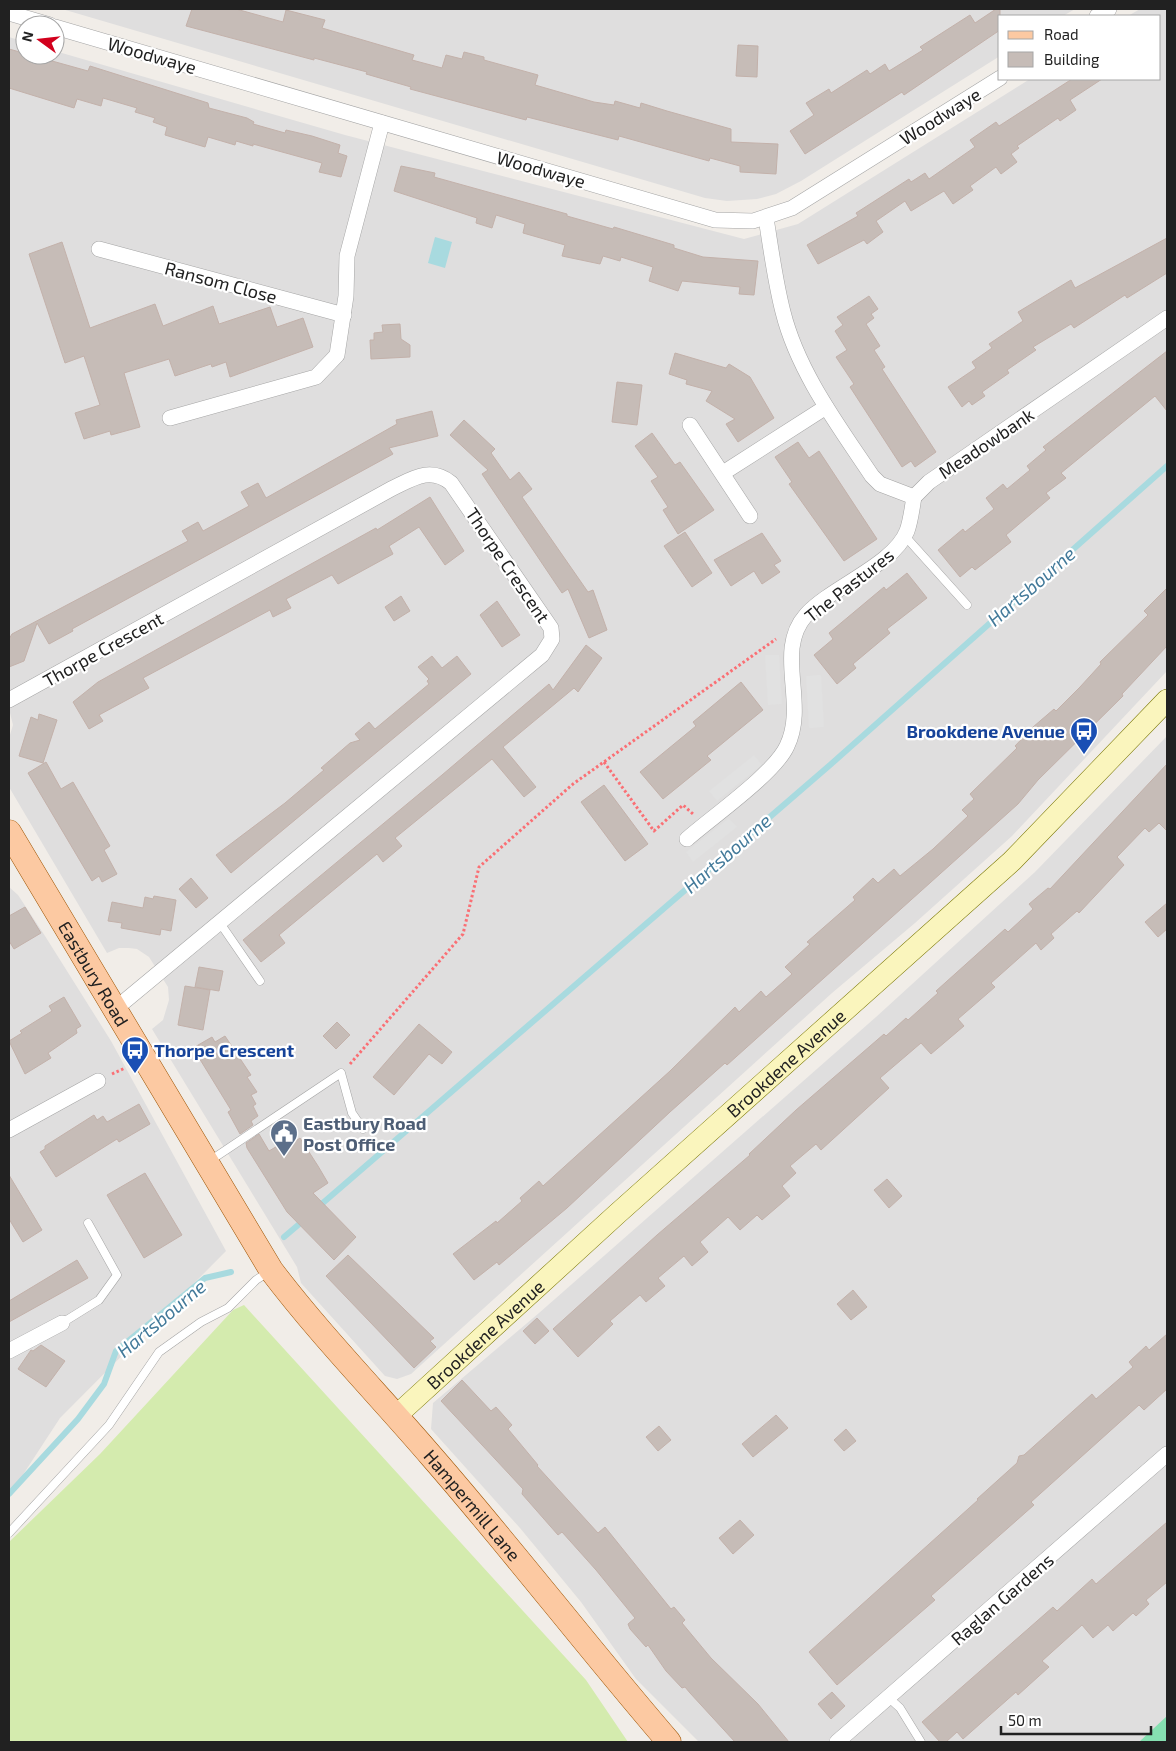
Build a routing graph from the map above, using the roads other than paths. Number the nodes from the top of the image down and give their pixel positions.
1 (65, 30) edge
2 (998, 79) edge
3 (382, 123) junction
4 (766, 218) junction
5 (99, 249) dead end
6 (344, 316) junction
7 (1167, 318) edge
8 (826, 407) junction
9 (170, 418) dead end
10 (690, 425) dead end
11 (723, 473) junction
12 (914, 497) junction
13 (750, 516) dead end
14 (904, 535) junction
15 (967, 605) dead end
16 (9, 700) edge
17 (1167, 700) edge
18 (687, 839) dead end
19 (11, 843) edge
20 (220, 923) junction
21 (260, 981) dead end
22 (114, 1010) junction
23 (98, 1081) road end
24 (363, 1129) dead end
25 (9, 1130) edge
26 (206, 1163) junction
27 (88, 1223) dead end
28 (271, 1270) junction
29 (62, 1323) joint
30 (9, 1351) edge
31 (396, 1416) junction
32 (1167, 1454) edge
33 (9, 1533) edge
34 (888, 1698) junction
35 (669, 1742) edge
36 (837, 1742) edge
37 (921, 1742) edge

1 - 3 street, Woodwaye
2 - 4 street, Woodwaye
3 - 4 street, Woodwaye
3 - 6 street
4 - 8 street
5 - 6 street, Ransom Close
6 - 9 street
7 - 12 street, Meadowbank
8 - 11 street
8 - 12 street
10 - 11 street
11 - 13 street
12 - 14 street, The Pastures
14 - 15 lane
14 - 18 street, The Pastures
16 - 20 street, Thorpe Crescent
17 - 31 main road, Brookdene Avenue
19 - 22 main road, Eastbury Road
20 - 21 lane
20 - 22 street, Thorpe Crescent
22 - 26 main road, Eastbury Road
23 - 25 street
24 - 26 lane
26 - 28 main road, Eastbury Road
27 - 29 lane
28 - 31 main road, Hampermill Lane
28 - 33 lane
29 - 30 street
31 - 35 main road, Hampermill Lane
32 - 34 street, Raglan Gardens
34 - 36 street, Raglan Gardens
34 - 37 lane

